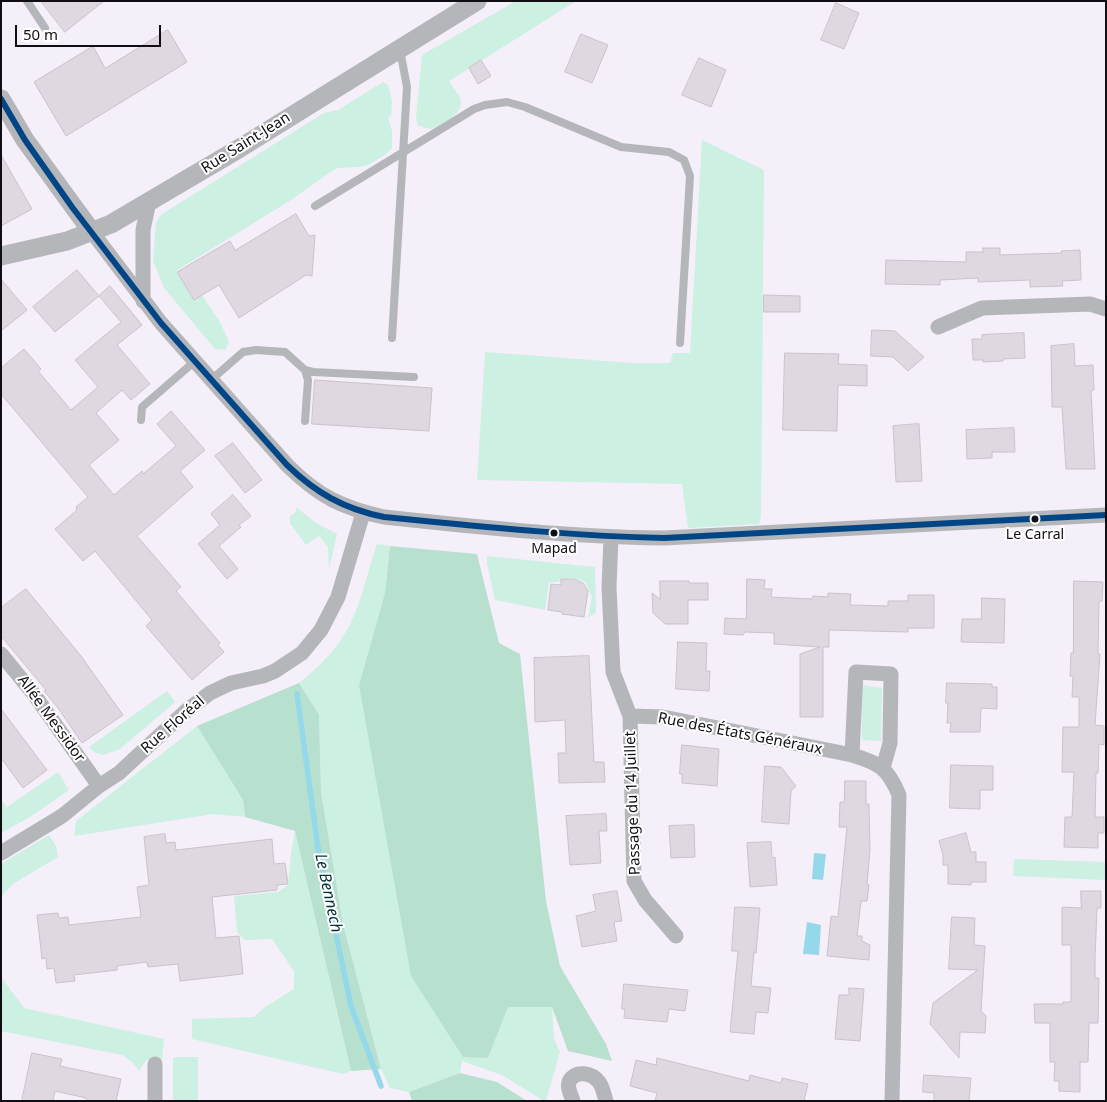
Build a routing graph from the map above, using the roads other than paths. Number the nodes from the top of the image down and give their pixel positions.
1 (27, 1) edge
2 (477, 1) edge
3 (45, 28) dead end
4 (400, 48) junction
5 (1, 99) edge
6 (402, 154) junction
7 (149, 202) junction
8 (315, 206) dead end
9 (92, 232) junction
10 (1, 256) edge
11 (143, 300) junction
12 (1106, 309) edge
13 (938, 327) dead end
14 (392, 338) dead end
15 (680, 343) dead end
16 (194, 362) junction
17 (305, 370) junction
18 (414, 377) dead end
19 (211, 380) junction
20 (141, 420) dead end
21 (306, 421) dead end
22 (363, 513) junction
23 (1106, 515) edge
24 (611, 537) junction
25 (1, 654) edge
26 (630, 716) junction
27 (852, 755) junction
28 (882, 768) junction
29 (99, 786) junction
30 (1, 852) edge
31 (676, 936) dead end
32 (156, 1064) dead end
33 (155, 1101) edge
34 (574, 1101) edge
35 (606, 1101) edge
36 (892, 1101) edge

1 - 3 lane
2 - 4 street, Rue Saint-Jean
4 - 6 lane
4 - 7 street, Rue Saint-Jean
5 - 9 street
6 - 8 lane
6 - 14 lane
6 - 15 lane
7 - 9 street, Rue Saint-Jean
7 - 11 street
9 - 10 street, Rue Saint-Jean
9 - 11 street
11 - 16 street
12 - 13 street
16 - 19 street
16 - 20 lane
17 - 18 lane
17 - 19 lane
17 - 21 lane
19 - 22 street
22 - 24 street
22 - 29 street, Rue Floréal
23 - 24 street
24 - 26 street
25 - 29 street, Allée Messidor
26 - 27 street, Rue des États Généraux
26 - 31 street, Passage du 14 Juillet
27 - 28 street, Rue des États Généraux
27 - 28 street
28 - 36 street, Rue des États Généraux
29 - 30 street, Rue Floréal
32 - 33 street
34 - 35 street

